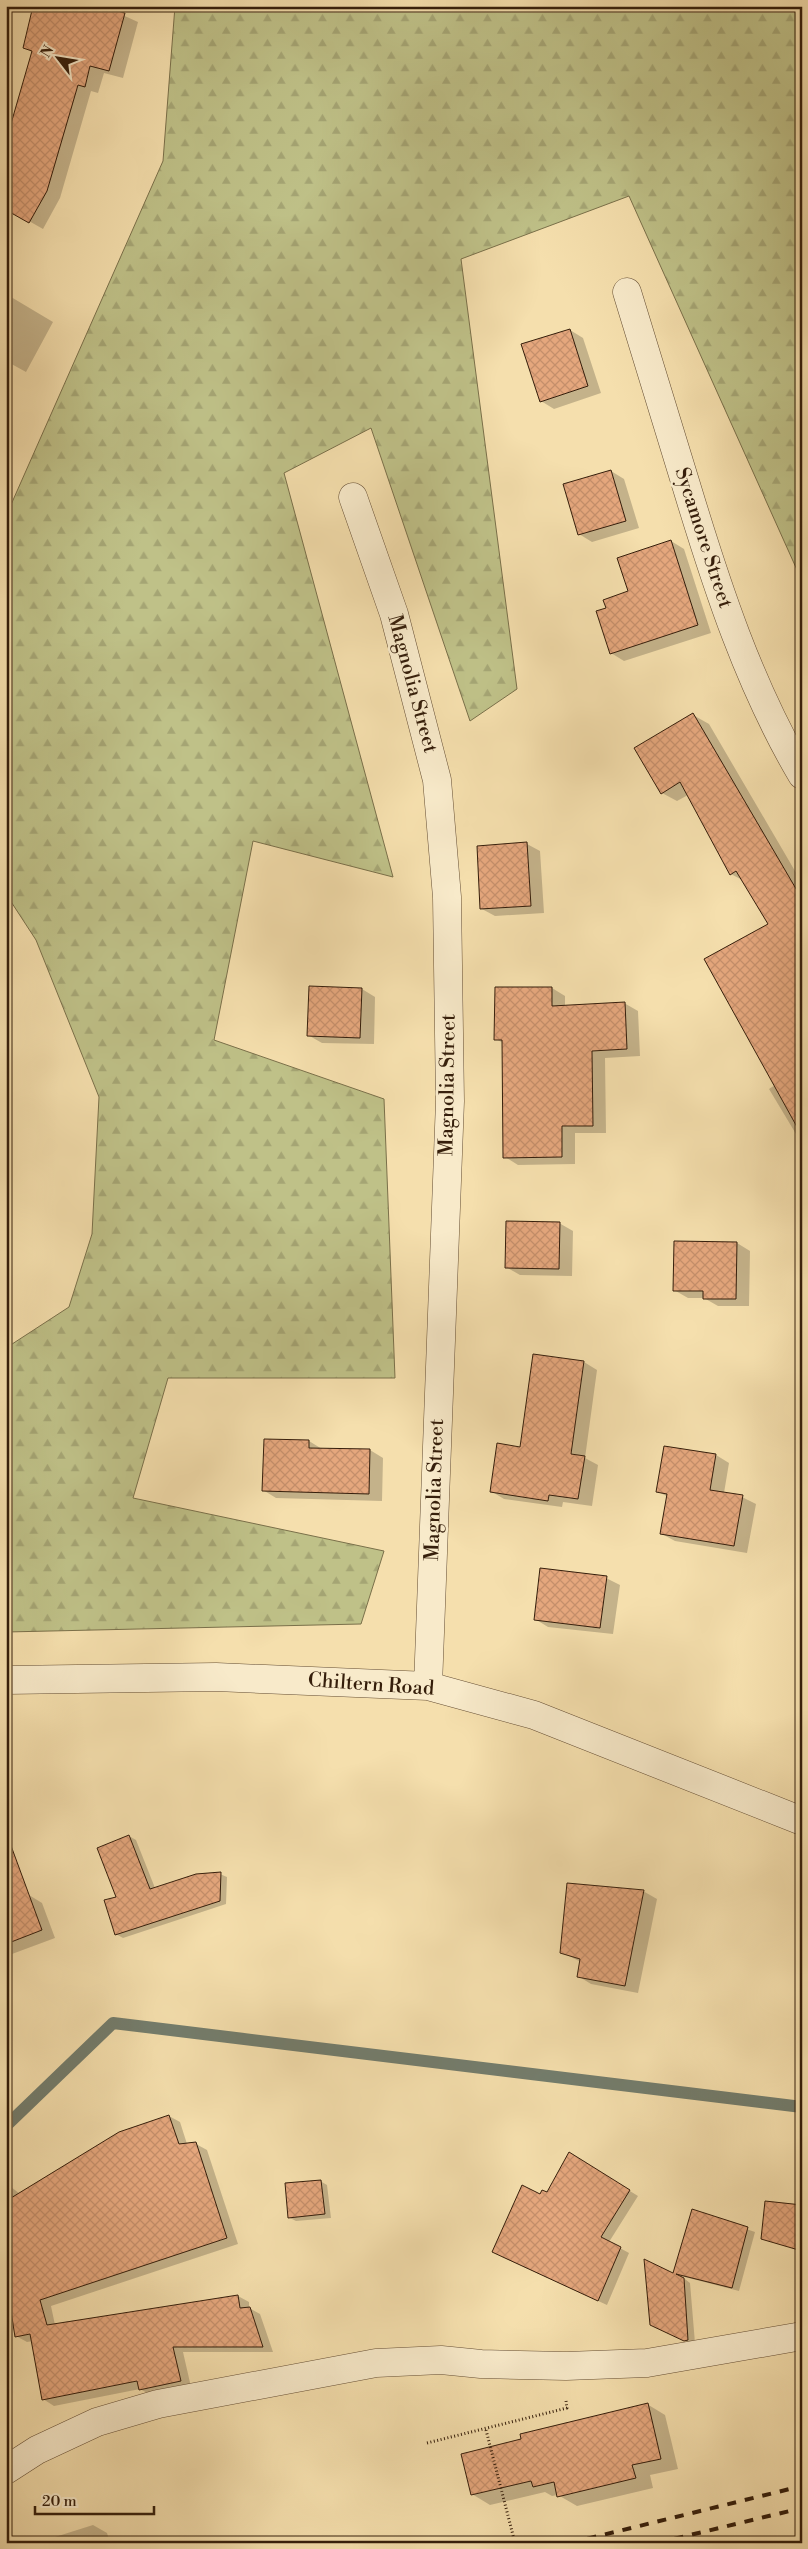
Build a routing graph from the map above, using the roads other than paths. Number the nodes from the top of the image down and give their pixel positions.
1 (627, 292) dead end
2 (353, 497) dead end
3 (802, 775) edge
4 (6, 1680) edge
5 (428, 1686) junction
6 (802, 1821) edge
7 (802, 2336) edge
8 (6, 2470) edge

1 - 3 street, Sycamore Street
2 - 5 street, Magnolia Street
4 - 5 street, Chiltern Road
5 - 6 street, Chiltern Road
7 - 8 street

